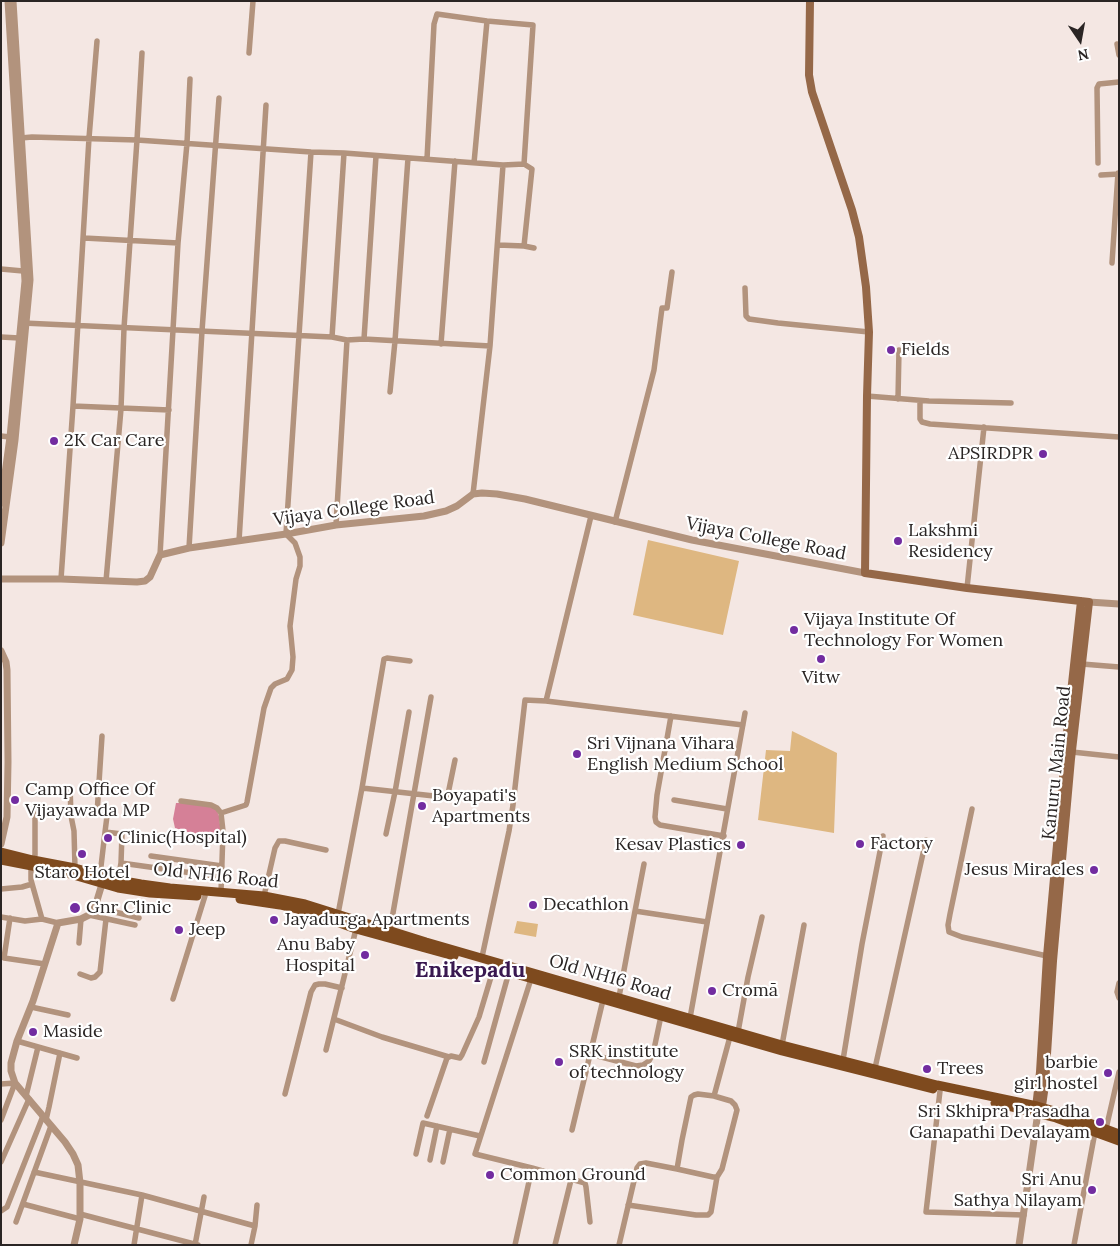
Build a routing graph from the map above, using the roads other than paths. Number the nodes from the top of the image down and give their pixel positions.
1 (8, 1) edge
2 (13, 1) edge
3 (253, 1) edge
4 (810, 1) edge
5 (486, 21) junction
6 (97, 41) dead end
7 (1117, 44) dead end
8 (142, 53) dead end
9 (249, 53) dead end
10 (1119, 55) edge
11 (190, 79) dead end
12 (1119, 82) edge
13 (219, 98) dead end
14 (266, 105) dead end
15 (21, 138) junction
16 (89, 138) junction
17 (137, 140) junction
18 (187, 143) junction
19 (216, 145) junction
20 (263, 148) junction
21 (311, 152) junction
22 (344, 153) junction
23 (376, 156) junction
24 (408, 158) junction
25 (427, 160) junction
26 (455, 161) junction
27 (474, 162) junction
28 (1098, 163) dead end
29 (503, 164) junction
30 (524, 164) junction
31 (1118, 174) edge
32 (1101, 175) dead end
33 (84, 238) junction
34 (130, 239) junction
35 (178, 243) junction
36 (498, 245) junction
37 (524, 246) junction
38 (534, 248) dead end
39 (1112, 263) dead end
40 (1, 269) edge
41 (23, 271) junction
42 (672, 272) dead end
43 (745, 288) dead end
44 (23, 323) junction
45 (78, 326) junction
46 (124, 328) junction
47 (173, 330) junction
48 (202, 331) junction
49 (869, 332) junction
50 (252, 334) junction
51 (300, 336) junction
52 (1, 337) edge
53 (332, 337) junction
54 (19, 338) junction
55 (364, 339) junction
56 (347, 340) junction
57 (395, 340) junction
58 (441, 344) junction
59 (490, 346) junction
60 (899, 350) dead end
61 (390, 392) dead end
62 (867, 396) junction
63 (898, 399) junction
64 (920, 401) junction
65 (1011, 404) dead end
66 (73, 406) junction
67 (121, 409) junction
68 (168, 410) junction
69 (984, 427) junction
70 (1, 436) edge
71 (10, 437) junction
72 (1119, 437) edge
73 (4, 464) edge
74 (474, 494) junction
75 (1, 503) edge
76 (591, 516) junction
77 (615, 522) junction
78 (336, 525) junction
79 (286, 534) junction
80 (239, 541) junction
81 (1, 543) edge
82 (189, 548) junction
83 (160, 555) junction
84 (865, 573) junction
85 (1, 579) edge
86 (61, 579) junction
87 (106, 580) junction
88 (967, 588) junction
89 (1085, 601) junction
90 (1119, 604) edge
91 (1, 651) edge
92 (410, 661) dead end
93 (1082, 664) junction
94 (1119, 667) edge
95 (431, 696) dead end
96 (519, 697) dead end
97 (525, 700) junction
98 (546, 701) junction
99 (1074, 701) junction
100 (409, 712) dead end
101 (745, 713) dead end
102 (670, 716) junction
103 (743, 725) junction
104 (102, 736) dead end
105 (1072, 752) junction
106 (1119, 757) edge
107 (455, 760) dead end
108 (70, 787) dead end
109 (362, 788) junction
110 (395, 792) junction
111 (414, 794) junction
112 (674, 800) dead end
113 (181, 801) dead end
114 (728, 809) junction
115 (972, 809) dead end
116 (35, 810) dead end
117 (221, 813) junction
118 (1062, 826) junction
119 (105, 832) junction
120 (386, 834) dead end
121 (724, 836) junction
122 (883, 836) dead end
123 (926, 840) dead end
124 (1, 844) edge
125 (326, 850) dead end
126 (1, 852) edge
127 (151, 856) dead end
128 (1, 860) edge
129 (32, 863) junction
130 (121, 863) junction
131 (644, 864) dead end
132 (222, 866) junction
133 (75, 868) junction
134 (221, 877) junction
135 (101, 879) junction
136 (118, 880) junction
137 (32, 884) junction
138 (1, 889) edge
139 (221, 892) junction
140 (205, 896) junction
141 (264, 896) junction
142 (95, 907) junction
143 (636, 911) junction
144 (338, 914) junction
145 (89, 915) junction
146 (762, 917) dead end
147 (1, 918) edge
148 (10, 918) junction
149 (139, 918) dead end
150 (42, 919) junction
151 (81, 919) junction
152 (106, 919) junction
153 (708, 922) junction
154 (58, 923) junction
155 (134, 925) dead end
156 (804, 925) dead end
157 (356, 929) junction
158 (390, 930) junction
159 (79, 943) dead end
160 (1046, 956) junction
161 (2, 957) edge
162 (482, 957) junction
163 (45, 964) junction
164 (494, 967) junction
165 (509, 972) junction
166 (80, 974) dead end
167 (531, 979) junction
168 (1119, 983) edge
169 (342, 988) junction
170 (619, 997) junction
171 (1119, 998) edge
172 (173, 999) dead end
173 (603, 1000) junction
174 (31, 1007) junction
175 (68, 1015) dead end
176 (661, 1016) junction
177 (690, 1018) junction
178 (334, 1019) junction
179 (733, 1033) junction
180 (17, 1041) junction
181 (782, 1045) junction
182 (38, 1047) junction
183 (326, 1050) dead end
184 (60, 1053) junction
185 (590, 1054) junction
186 (449, 1057) junction
187 (77, 1058) dead end
188 (843, 1060) junction
189 (484, 1062) dead end
190 (875, 1068) junction
191 (1119, 1072) edge
192 (1, 1084) edge
193 (15, 1084) junction
194 (940, 1091) junction
195 (285, 1094) dead end
196 (714, 1096) junction
197 (27, 1098) junction
198 (1038, 1112) junction
199 (427, 1116) dead end
200 (44, 1118) junction
201 (1, 1120) edge
202 (51, 1126) junction
203 (438, 1126) junction
204 (450, 1129) junction
205 (1106, 1129) junction
206 (572, 1130) dead end
207 (1095, 1132) junction
208 (1119, 1134) edge
209 (480, 1136) junction
210 (1119, 1141) edge
211 (416, 1154) dead end
212 (430, 1160) dead end
213 (1, 1162) edge
214 (444, 1162) dead end
215 (532, 1168) junction
216 (677, 1169) junction
217 (34, 1172) junction
218 (717, 1177) junction
219 (571, 1180) junction
220 (80, 1182) junction
221 (142, 1195) junction
222 (204, 1197) dead end
223 (22, 1204) junction
224 (257, 1205) dead end
225 (628, 1205) junction
226 (1, 1211) edge
227 (201, 1211) junction
228 (1024, 1215) junction
229 (80, 1216) junction
230 (16, 1222) dead end
231 (590, 1222) dead end
232 (255, 1226) junction
233 (137, 1229) junction
234 (196, 1244) edge
235 (74, 1245) edge
236 (134, 1245) edge
237 (251, 1245) edge
238 (515, 1245) edge
239 (555, 1245) edge
240 (619, 1245) edge
241 (1019, 1245) edge
242 (1074, 1245) edge

1 - 41 street
2 - 15 street
3 - 9 street
4 - 49 main road
5 - 25 street
5 - 27 street
5 - 30 street
6 - 16 street
7 - 10 street
8 - 17 street
11 - 18 street
12 - 28 street
13 - 19 street
14 - 20 street
15 - 16 street
15 - 44 street
16 - 17 street
16 - 33 street
17 - 18 street
17 - 34 street
18 - 19 street
18 - 35 street
19 - 20 street
19 - 48 street
20 - 21 street
20 - 50 street
21 - 22 street
21 - 51 street
22 - 23 street
22 - 53 street
23 - 24 street
23 - 55 street
24 - 25 street
24 - 57 street
25 - 26 street
26 - 27 street
26 - 58 street
27 - 29 street
29 - 30 street
29 - 36 street
30 - 37 street
31 - 32 street
31 - 39 street
33 - 34 street
33 - 45 street
34 - 35 street
34 - 46 street
35 - 47 street
36 - 37 street
36 - 59 street
37 - 38 street
40 - 41 street
41 - 44 street
42 - 77 street
43 - 49 street
44 - 45 street
44 - 54 street
44 - 81 street
45 - 46 street
45 - 66 street
46 - 47 street
46 - 67 street
47 - 48 street
47 - 68 street
48 - 50 street
48 - 82 street
49 - 62 main road
50 - 51 street
50 - 80 street
51 - 53 street
51 - 79 street
52 - 54 street
53 - 56 street
54 - 71 street
55 - 56 street
55 - 57 street
56 - 78 street
57 - 58 street
57 - 61 street
58 - 59 street
59 - 74 street
60 - 63 street
62 - 63 street
62 - 84 main road
63 - 64 street
64 - 65 street
64 - 69 street
66 - 67 street
66 - 86 street
67 - 68 street
67 - 87 street
68 - 83 street
69 - 72 street
69 - 88 street
70 - 71 street
71 - 73 street
73 - 75 street
74 - 76 street, Vijaya College Road
74 - 78 street, Vijaya College Road
76 - 77 street, Vijaya College Road
76 - 98 street
77 - 84 street, Vijaya College Road
78 - 79 street, Vijaya College Road
79 - 80 street, Vijaya College Road
79 - 117 street
80 - 82 street, Vijaya College Road
82 - 83 street, Vijaya College Road
83 - 87 street
84 - 88 main road
85 - 86 street
86 - 87 street
88 - 89 main road
89 - 90 street
89 - 93 main road, Kanuru Main Road
89 - 99 main road, Kanuru Main Road
91 - 124 street
92 - 109 street
93 - 94 street
93 - 99 main road, Kanuru Main Road
95 - 111 street
96 - 97 street
97 - 98 street
97 - 162 street
98 - 102 street
99 - 105 main road, Kanuru Main Road
99 - 118 main road, Kanuru Main Road
100 - 110 street
101 - 103 street
102 - 103 street
102 - 121 street
103 - 114 street
104 - 119 street
105 - 106 street
105 - 118 main road, Kanuru Main Road
107 - 111 street
108 - 133 street
109 - 110 street
109 - 144 street
110 - 111 street
110 - 120 street
111 - 158 street
112 - 114 street
113 - 117 street
114 - 121 street
115 - 160 street
116 - 129 street
117 - 132 street
118 - 160 main road, Kanuru Main Road
118 - 198 main road, Kanuru Main Road
119 - 130 street
119 - 135 street
121 - 153 street
122 - 188 street
123 - 190 street
125 - 141 street
126 - 129 main road, Old NH16 Road
127 - 132 street
128 - 129 main road, Old NH16 Road
129 - 133 main road, Old NH16 Road
129 - 135 main road, Old NH16 Road
129 - 137 street
130 - 134 street
130 - 136 street
131 - 143 street
132 - 134 street
133 - 135 main road, Old NH16 Road
134 - 139 street
135 - 136 main road, Old NH16 Road
135 - 140 main road, Old NH16 Road
135 - 142 street
136 - 139 main road, Old NH16 Road
137 - 138 street
137 - 150 street
139 - 141 main road, Old NH16 Road
140 - 157 main road, Old NH16 Road
140 - 172 street
141 - 144 main road, Old NH16 Road
142 - 145 street
142 - 149 street
143 - 153 street
143 - 170 street
144 - 158 main road, Old NH16 Road
145 - 151 street
145 - 152 street
146 - 179 street
147 - 148 street
148 - 150 street
148 - 161 street
150 - 154 street
151 - 154 street
151 - 159 street
152 - 155 street
152 - 166 street
153 - 177 street
154 - 163 street
156 - 181 street
157 - 164 main road, Old NH16 Road
157 - 169 street
158 - 162 main road, Old NH16 Road
160 - 198 main road, Kanuru Main Road
161 - 163 street
162 - 170 main road, Old NH16 Road
163 - 174 street
164 - 165 main road, Old NH16 Road
164 - 186 street
165 - 167 main road, Old NH16 Road
165 - 189 street
167 - 173 main road, Old NH16 Road
167 - 209 street
168 - 171 street
169 - 178 street
169 - 195 street
170 - 177 main road, Old NH16 Road
173 - 176 main road, Old NH16 Road
173 - 185 street
174 - 175 street
174 - 180 street
176 - 179 main road, Old NH16 Road
176 - 185 street
177 - 179 main road, Old NH16 Road
178 - 183 street
178 - 186 street
179 - 181 main road, Old NH16 Road
179 - 194 main road, Old NH16 Road
179 - 196 street
180 - 182 street
180 - 193 street
181 - 188 main road, Old NH16 Road
182 - 184 street
182 - 197 street
184 - 187 street
184 - 200 street
185 - 206 street
186 - 199 street
188 - 190 main road, Old NH16 Road
190 - 198 main road, Old NH16 Road
191 - 205 street
192 - 193 street
193 - 197 street
193 - 201 street
194 - 198 main road, Old NH16 Road
194 - 228 street
196 - 216 street
196 - 218 street
197 - 200 street
197 - 213 street
198 - 205 main road, Old NH16 Road
198 - 207 main road, Old NH16 Road
198 - 228 street
200 - 202 street
200 - 226 street
202 - 217 street
202 - 220 street
203 - 204 street
203 - 211 street
203 - 212 street
204 - 209 street
204 - 214 street
205 - 208 main road, Old NH16 Road
207 - 210 main road, Old NH16 Road
207 - 242 street
209 - 215 street
215 - 219 street
215 - 238 street
216 - 218 street
216 - 225 street
217 - 220 street
217 - 223 street
218 - 225 street
219 - 231 street
219 - 239 street
220 - 221 street
220 - 229 street
221 - 227 street
221 - 233 street
222 - 227 street
223 - 229 street
223 - 230 street
224 - 232 street
225 - 240 street
227 - 232 street
227 - 234 street
228 - 241 street
229 - 233 street
229 - 235 street
232 - 237 street
233 - 234 street
233 - 236 street

